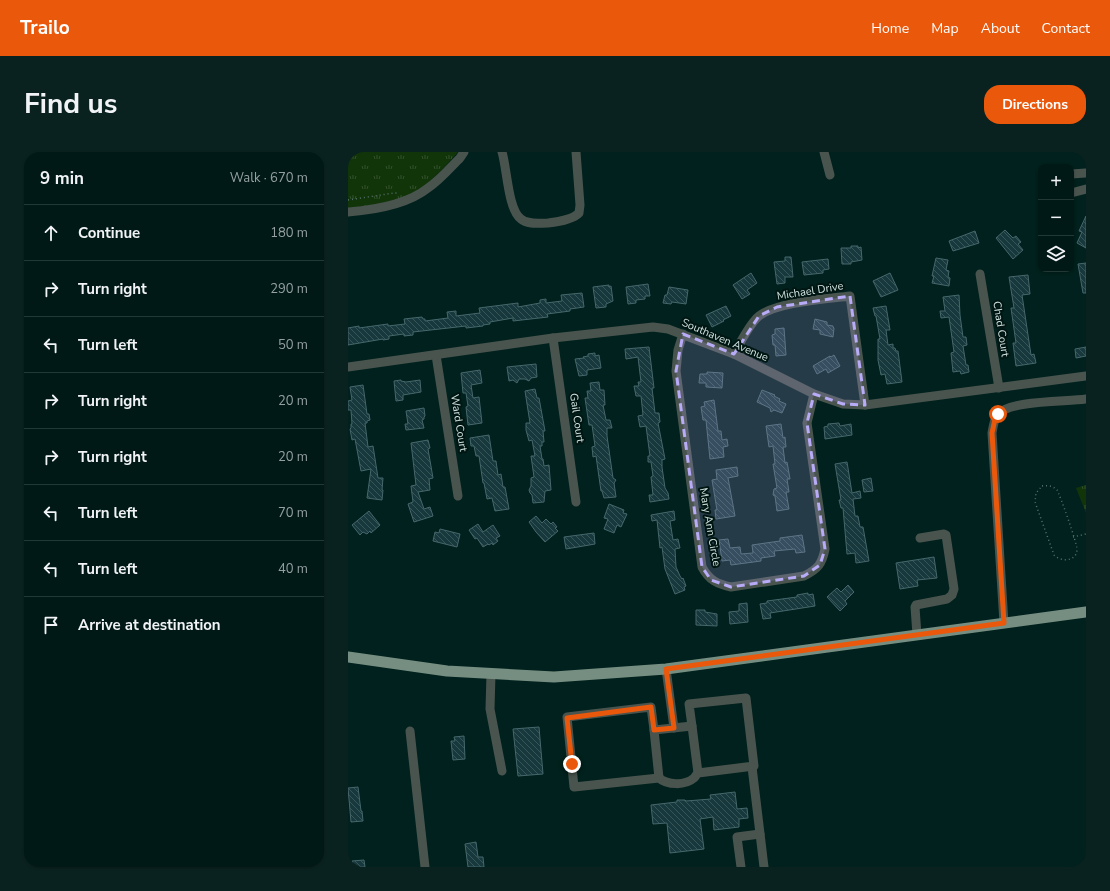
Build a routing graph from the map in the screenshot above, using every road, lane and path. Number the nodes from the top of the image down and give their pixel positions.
1 (464, 152) edge
2 (502, 152) edge
3 (576, 152) edge
4 (824, 152) edge
5 (1086, 173) edge
6 (1074, 174) edge
7 (830, 175) dead end
8 (1086, 189) edge
9 (1074, 192) edge
10 (348, 200) edge
11 (402, 202) junction
12 (348, 212) edge
13 (980, 274) dead end
14 (683, 334) junction
15 (553, 338) junction
16 (734, 354) junction
17 (436, 355) junction
18 (348, 367) edge
19 (1086, 376) edge
20 (999, 388) junction
21 (814, 394) junction
22 (1083, 399) edge
23 (865, 405) junction
24 (458, 496) dead end
25 (576, 502) dead end
26 (1086, 534) edge
27 (1073, 537) junction
28 (920, 538) dead end
29 (1086, 612) edge
30 (1004, 623) junction
31 (917, 635) junction
32 (348, 657) edge
33 (666, 669) junction
34 (491, 674) junction
35 (692, 726) junction
36 (674, 728) junction
37 (654, 730) junction
38 (410, 731) dead end
39 (752, 767) junction
40 (502, 771) dead end
41 (698, 773) junction
42 (659, 778) junction
43 (760, 834) junction
44 (425, 867) edge
45 (741, 867) edge
46 (764, 867) edge

1 - 11 street
2 - 3 street
4 - 7 street
5 - 6 street
8 - 9 street
10 - 11 path
11 - 12 street
13 - 20 street, Chad Court
14 - 15 street, Southaven Avenue
14 - 16 street, Southaven Avenue
14 - 21 street, Mary Ann Circle
15 - 17 street, Southaven Avenue
15 - 25 street, Gail Court
16 - 21 street, Southaven Avenue
16 - 23 street, Michael Drive
17 - 18 street, Southaven Avenue
17 - 24 street, Ward Court
19 - 20 street, Southaven Avenue
20 - 23 street, Southaven Avenue
21 - 23 street, Southaven Avenue
22 - 30 street
26 - 27 path
27 - 27 path
28 - 31 street
29 - 30 main road
30 - 31 main road
31 - 33 main road
32 - 34 main road
33 - 34 main road
33 - 36 street
34 - 40 street
35 - 36 street
35 - 39 street
35 - 41 street
36 - 37 street
37 - 42 street
37 - 42 street
38 - 44 street
39 - 41 street
39 - 43 street
41 - 42 street
43 - 45 street
43 - 46 street

